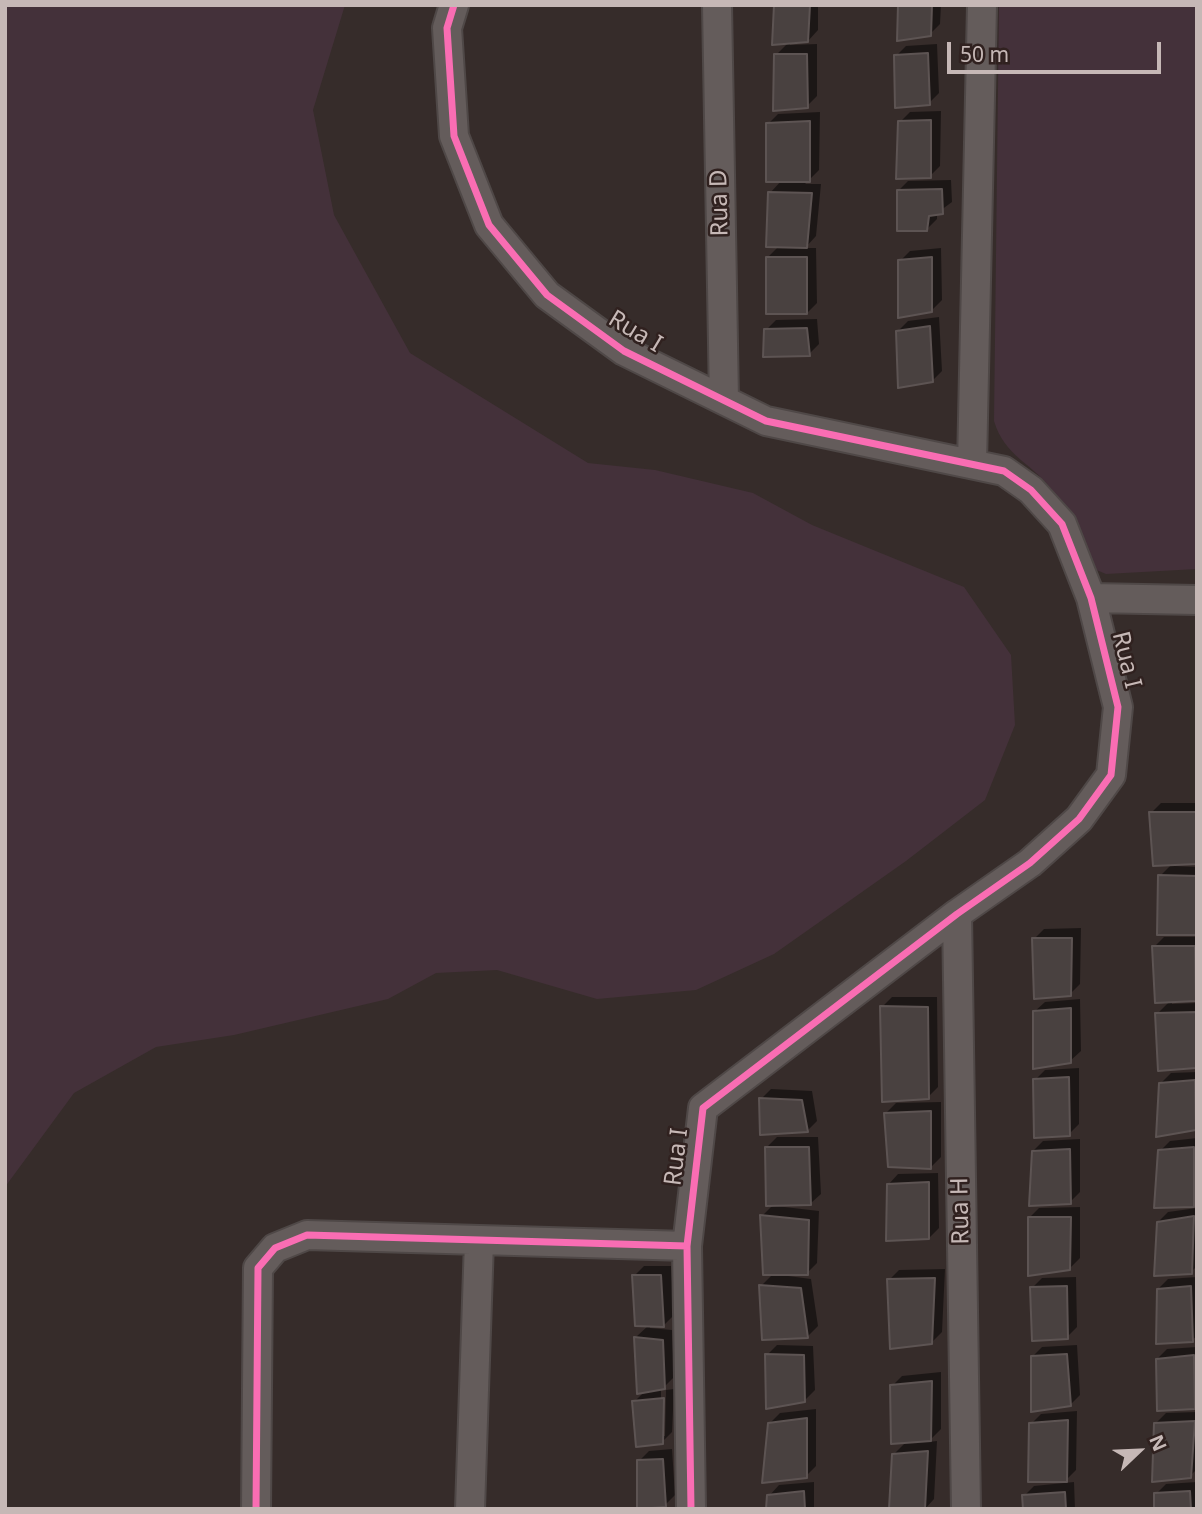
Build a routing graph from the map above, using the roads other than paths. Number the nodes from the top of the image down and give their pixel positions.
1 (454, 5) edge
2 (717, 5) edge
3 (982, 5) edge
4 (724, 400) junction
5 (972, 464) junction
6 (1091, 598) junction
7 (1197, 600) edge
8 (957, 914) junction
9 (479, 1241) junction
10 (687, 1246) junction
11 (256, 1509) edge
12 (470, 1509) edge
13 (691, 1509) edge
14 (966, 1509) edge

1 - 4 street, Rua I
2 - 4 street, Rua D
3 - 5 street
4 - 5 street, Rua I
5 - 6 street, Rua I
6 - 7 street
6 - 8 street, Rua I
8 - 10 street, Rua I
8 - 14 street, Rua H
9 - 10 street
9 - 11 street
9 - 12 street
10 - 13 street, Rua I

